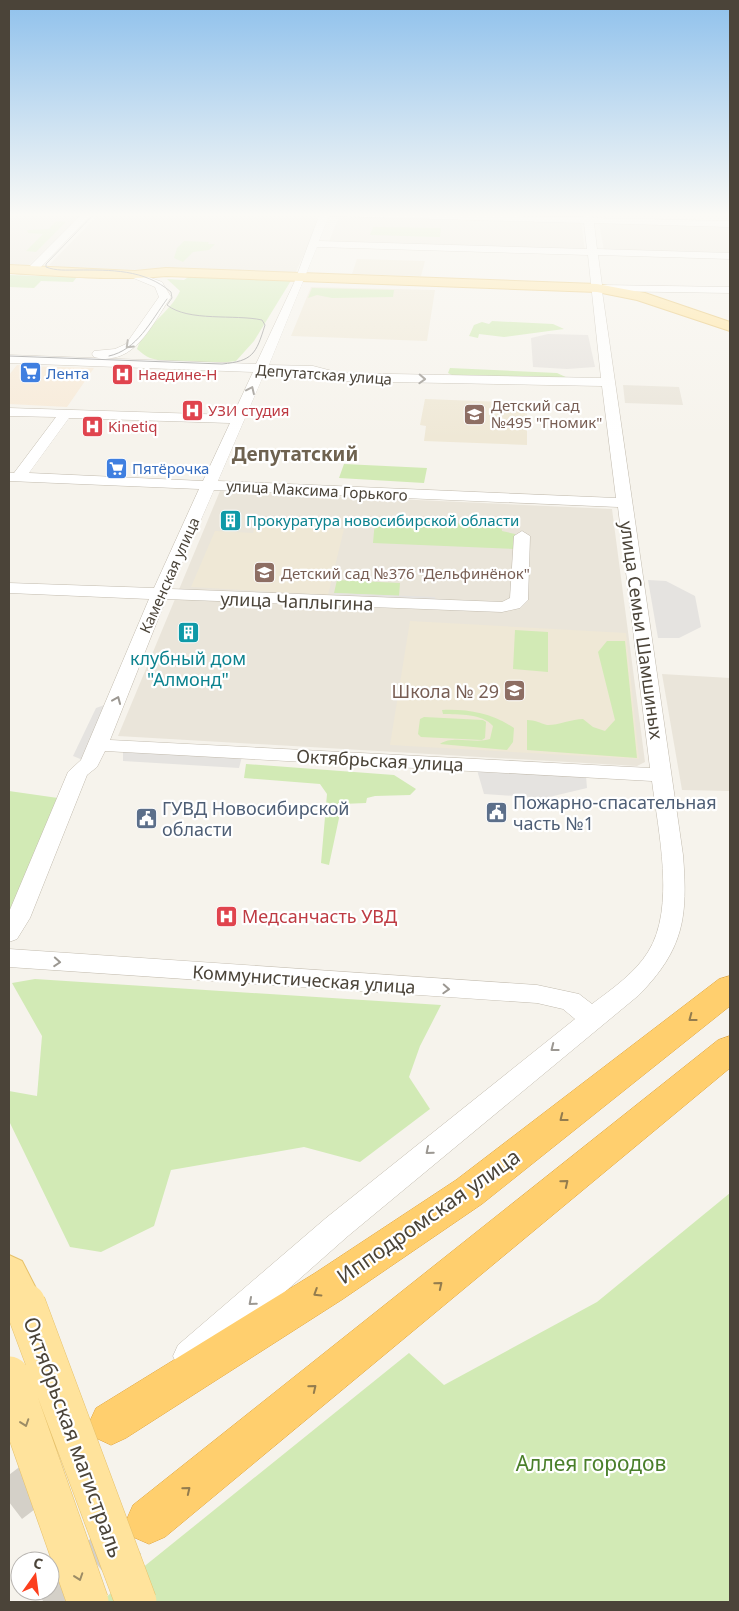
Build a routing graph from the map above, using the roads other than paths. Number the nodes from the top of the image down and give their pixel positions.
1 (162, 288) edge
2 (297, 288) edge
3 (597, 288) joint
4 (609, 288) edge
5 (730, 290) edge
6 (730, 327) edge
7 (9, 352) edge
8 (9, 359) edge
9 (260, 370) junction
10 (609, 382) junction
11 (9, 412) edge
12 (65, 414) junction
13 (237, 419) junction
14 (14, 477) edge
15 (209, 485) junction
16 (626, 503) junction
17 (522, 536) dead end
18 (9, 588) edge
19 (159, 596) junction
20 (98, 745) junction
21 (661, 775) junction
22 (9, 932) edge
23 (9, 958) edge
24 (730, 988) edge
25 (592, 1018) junction
26 (730, 1049) edge
27 (17, 1288) edge
28 (9, 1377) edge
29 (111, 1423) joint
30 (149, 1521) tunnel mouth
31 (88, 1602) edge
32 (136, 1602) edge

1 -> 7 street
2 - 9 street, Каменская улица
3 - 6 main road
3 - 10 street, улица Семьи Шамшиных
4 - 5 street
8 - 9 street, Депутатская улица
9 -> 10 street, Депутатская улица
13 -> 9 street, Каменская улица
10 - 16 street, улица Семьи Шамшиных
11 - 12 street
12 - 13 street
12 - 14 street
13 - 15 street, Каменская улица
14 - 15 street, улица Максима Горького
15 - 16 street, улица Максима Горького
15 - 19 street, Каменская улица
16 - 21 street, улица Семьи Шамшиных
17 - 19 street, улица Чаплыгина
18 - 19 street, улица Чаплыгина
20 -> 19 street, Каменская улица
20 - 21 street, Октябрьская улица
20 - 22 street, Каменская улица
21 - 25 street, улица Семьи Шамшиных
23 -> 25 street, Коммунистическая улица
24 -> 29 highway, Ипподромская улица
25 -> 29 street, улица Семьи Шамшиных
30 -> 26 highway
27 - 32 main road, Октябрьская магистраль, bridge
28 -> 31 main road, bridge

